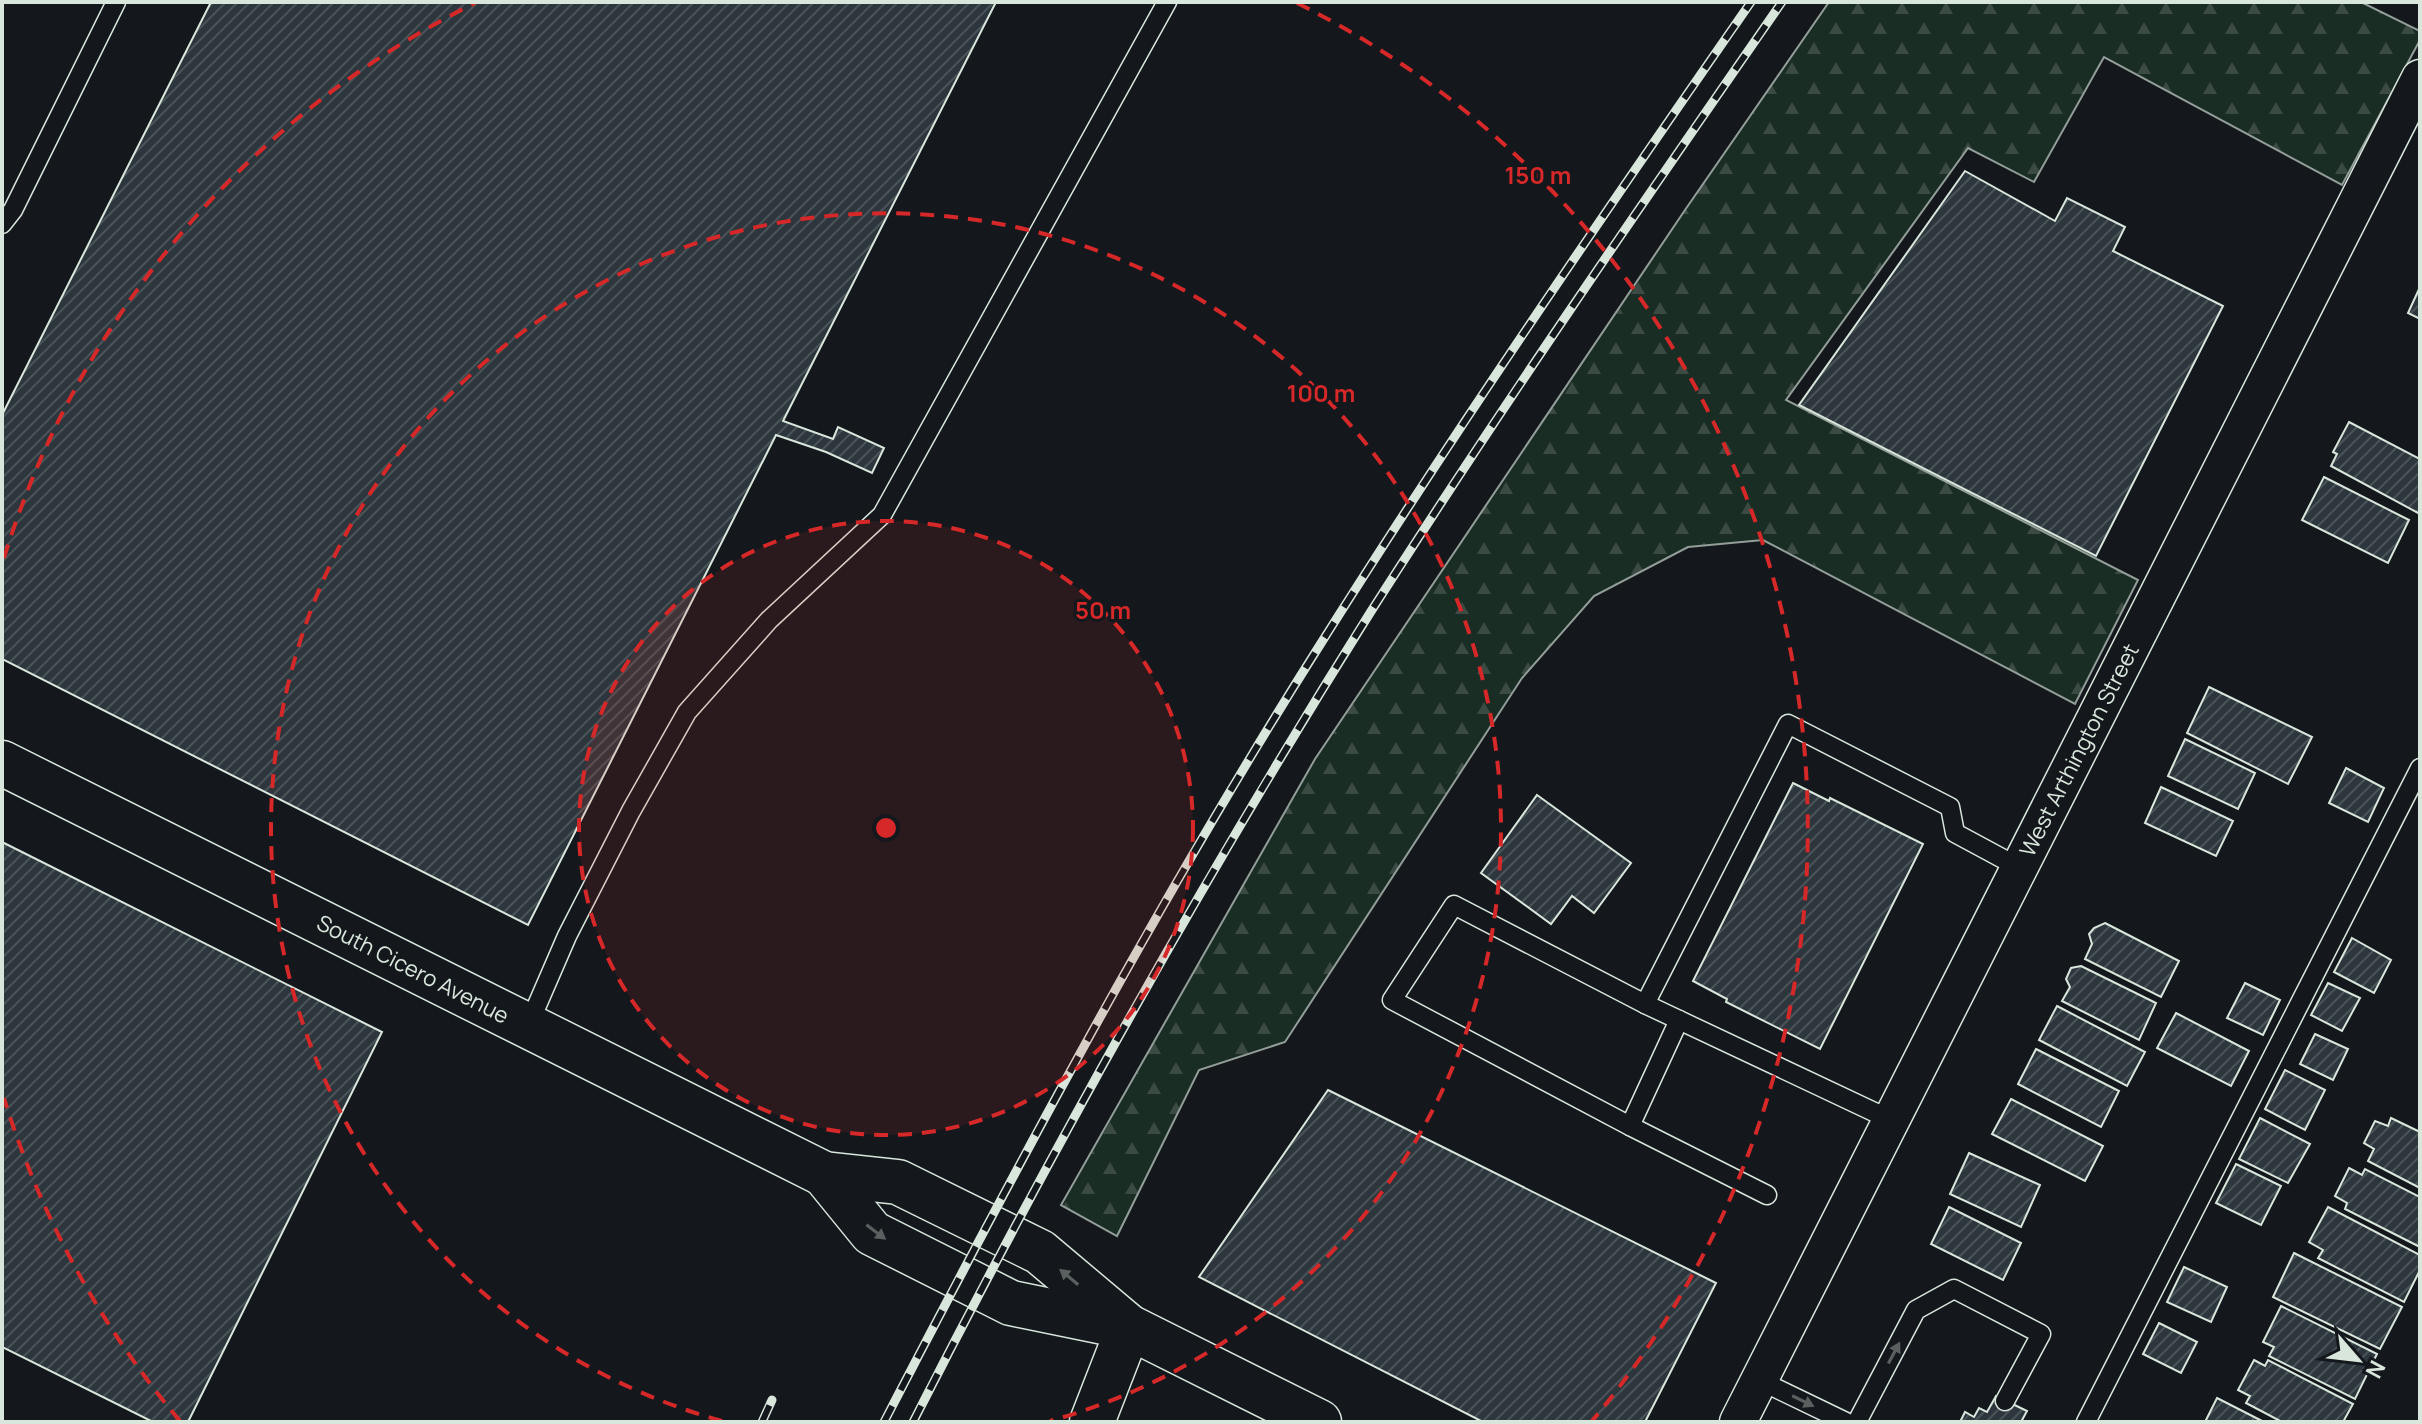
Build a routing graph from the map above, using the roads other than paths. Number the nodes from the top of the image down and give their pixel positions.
1 (116, 2) edge
2 (1167, 2) edge
3 (2420, 78) edge
4 (2, 224) edge
5 (2, 763) edge
6 (2420, 768) edge
7 (2020, 868) junction
8 (1645, 1004) junction
9 (1679, 1020) junction
10 (528, 1026) junction
11 (1891, 1120) junction
12 (1630, 1126) junction
13 (824, 1174) junction
14 (1767, 1195) dead end
15 (1129, 1327) junction
16 (1759, 1380) junction
17 (2005, 1401) dead end
18 (1092, 1422) edge
19 (1319, 1422) edge
20 (1738, 1422) edge
21 (1846, 1422) edge
22 (1857, 1422) edge
23 (2086, 1422) edge

1 - 4 lane
2 - 10 lane
3 - 7 street, West Arthington Street
5 - 10 main road, South Cicero Avenue
6 - 23 lane
7 - 8 lane
7 - 11 street, West Arthington Street
8 - 9 lane
8 - 12 lane
9 - 11 lane
9 - 12 lane
10 - 13 main road, South Cicero Avenue
11 - 16 street, West Arthington Street
12 - 14 lane
15 -> 13 main road, South Cicero Avenue
13 -> 15 main road, South Cicero Avenue
15 - 18 main road
15 - 19 main road, South Cicero Avenue
16 - 20 street, West Arthington Street
16 -> 21 lane
22 -> 17 lane

